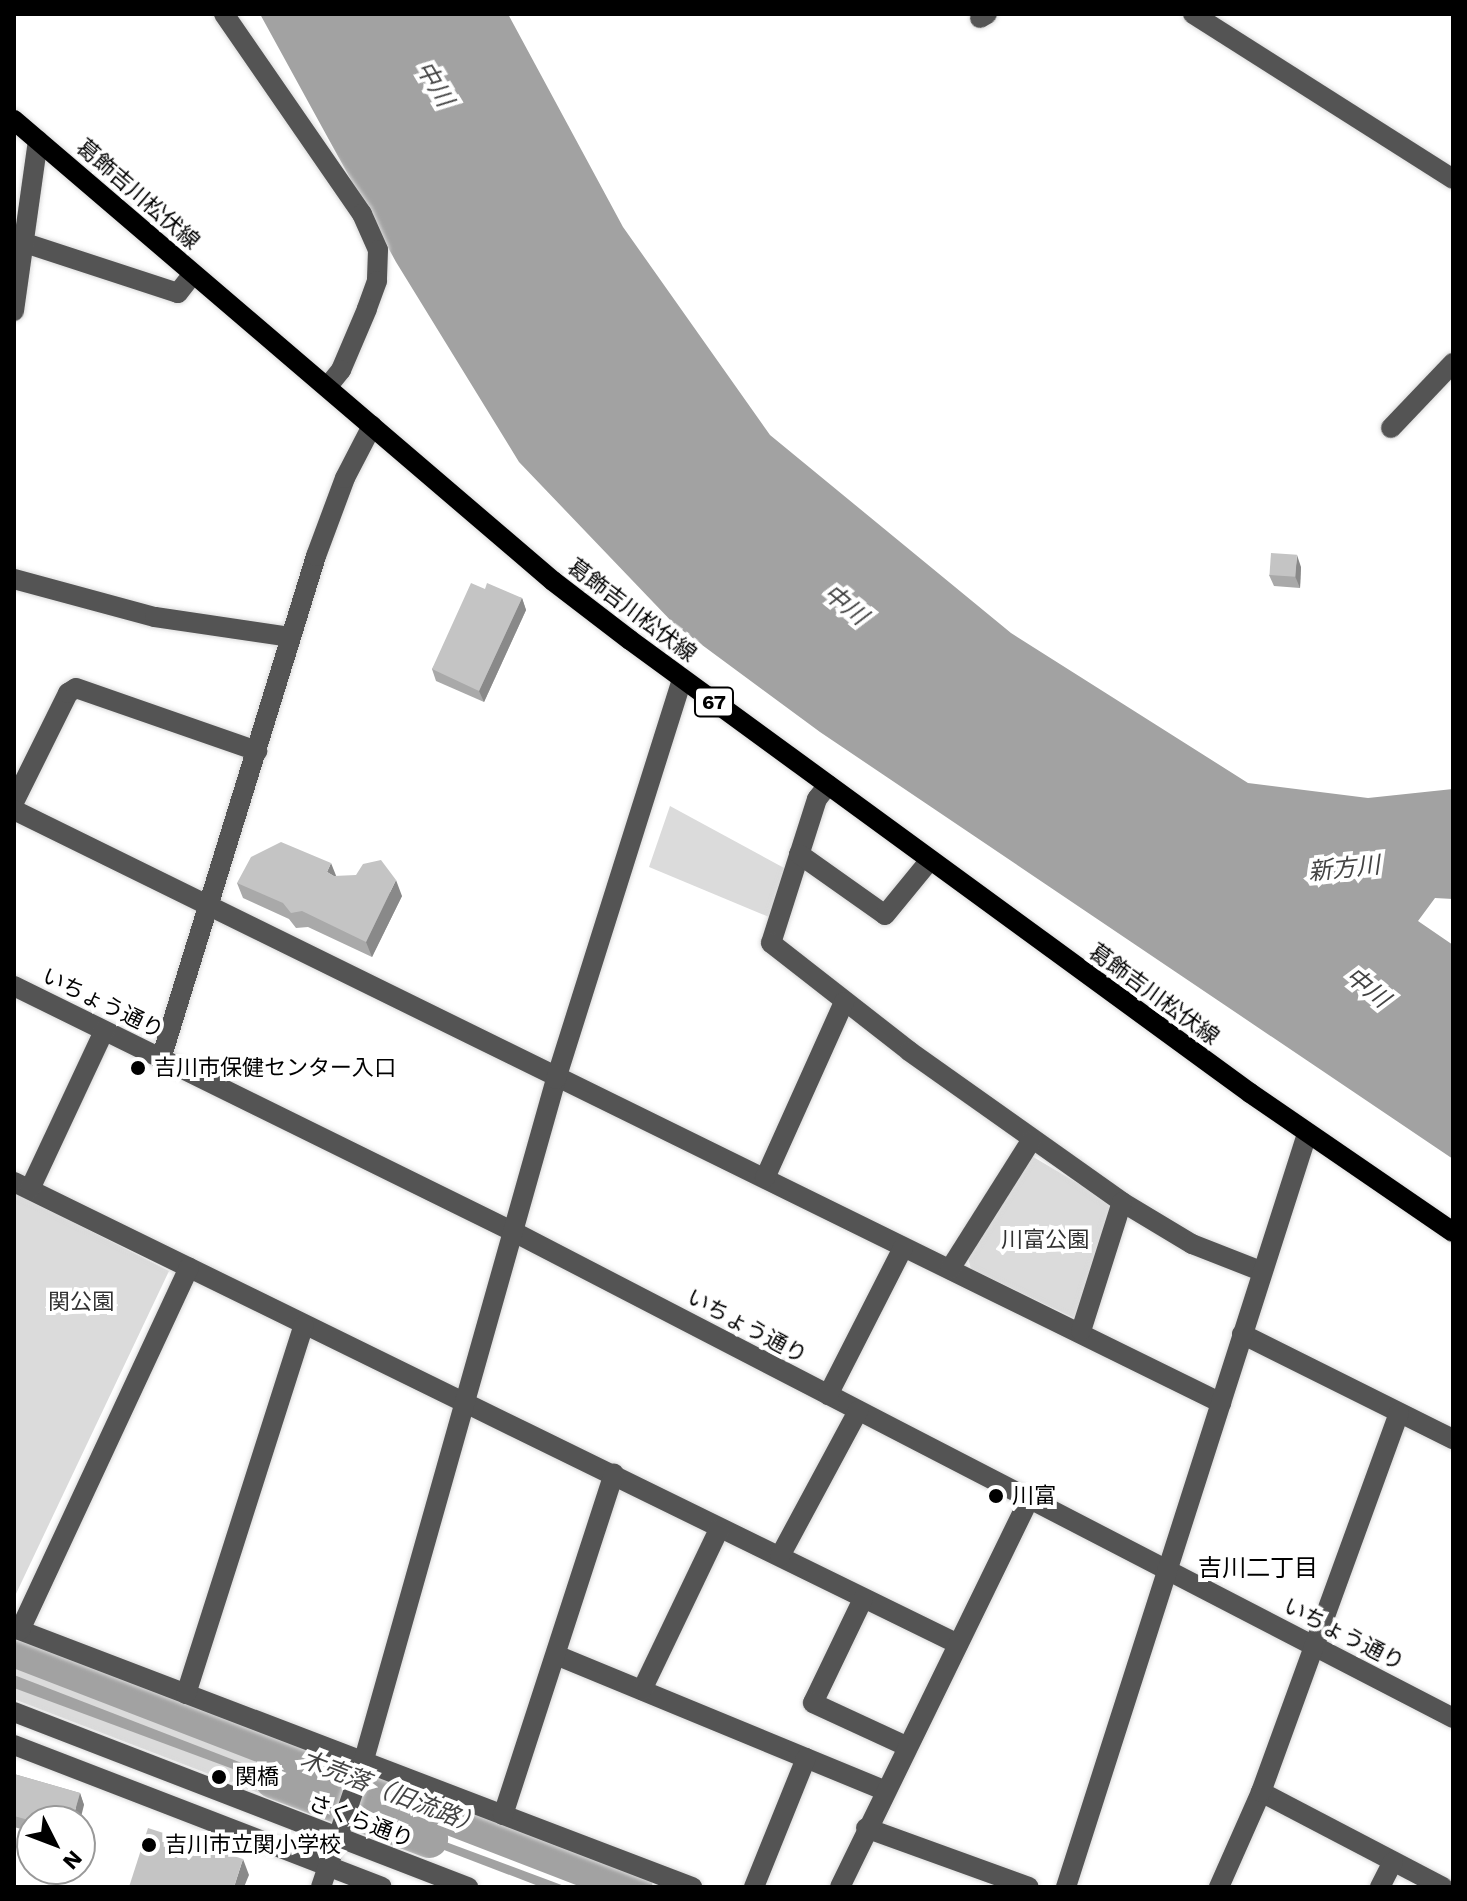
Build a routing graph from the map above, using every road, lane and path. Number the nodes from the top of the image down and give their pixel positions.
1 (224, 14) edge
2 (1193, 14) edge
3 (14, 120) edge
4 (38, 141) junction
5 (1453, 179) edge
6 (20, 238) edge
7 (193, 274) junction
8 (14, 311) edge
9 (1453, 363) edge
10 (327, 387) junction
11 (372, 426) junction
12 (1391, 428) dead end
13 (14, 579) edge
14 (290, 637) junction
15 (682, 679) junction
16 (257, 751) junction
17 (828, 785) junction
18 (14, 802) edge
19 (14, 810) edge
20 (799, 854) junction
21 (930, 860) junction
22 (210, 907) junction
23 (14, 986) edge
24 (844, 1002) junction
25 (104, 1031) junction
26 (161, 1059) junction
27 (556, 1079) junction
28 (1307, 1134) junction
29 (1031, 1141) junction
30 (765, 1178) junction
31 (22, 1186) edge
32 (1122, 1202) junction
33 (512, 1231) junction
34 (1453, 1232) edge
35 (903, 1248) junction
36 (189, 1268) junction
37 (950, 1269) junction
38 (1261, 1271) junction
39 (304, 1325) junction
40 (1081, 1331) junction
41 (1242, 1334) junction
42 (828, 1395) junction
43 (463, 1402) junction
44 (1221, 1403) junction
45 (858, 1411) junction
46 (1399, 1413) junction
47 (1453, 1439) edge
48 (614, 1474) junction
49 (1029, 1499) junction
50 (719, 1529) junction
51 (780, 1556) junction
52 (1169, 1570) junction
53 (863, 1599) junction
54 (17, 1629) edge
55 (958, 1644) junction
56 (1312, 1644) junction
57 (556, 1655) junction
58 (642, 1690) junction
59 (186, 1694) junction
60 (14, 1712) edge
61 (1453, 1718) edge
62 (14, 1745) edge
63 (906, 1746) junction
64 (806, 1758) junction
65 (361, 1768) junction
66 (884, 1790) junction
67 (1261, 1792) junction
68 (503, 1815) junction
69 (866, 1828) junction
70 (340, 1832) junction
71 (1393, 1862) junction
72 (325, 1877) edge
73 (382, 1887) edge
74 (468, 1887) edge
75 (692, 1887) edge
76 (754, 1887) edge
77 (840, 1887) edge
78 (1029, 1887) edge
79 (1066, 1887) edge
80 (1219, 1887) edge
81 (1380, 1887) edge
82 (1443, 1887) edge

1 - 10 street
2 - 5 street
3 - 4 main road, 葛飾吉川松伏線 / 67
4 - 6 street
4 - 7 main road, 葛飾吉川松伏線 / 67
6 - 7 street
6 - 8 street
7 - 10 main road, 葛飾吉川松伏線 / 67
9 - 12 street
10 - 11 main road, 葛飾吉川松伏線 / 67
11 - 14 street
11 - 15 main road, 葛飾吉川松伏線 / 67
13 - 14 street
14 - 16 street
15 - 17 main road, 葛飾吉川松伏線 / 67
15 - 27 street
16 - 18 street
16 - 22 street
17 - 20 street
17 - 21 main road, 葛飾吉川松伏線 / 67
19 - 22 street
20 - 21 street
20 - 24 street
21 - 28 main road, 葛飾吉川松伏線 / 67
22 - 26 street
22 - 27 street
23 - 25 street, いちょう通り
24 - 29 street
24 - 30 street
25 - 26 street, いちょう通り
25 - 31 street
26 - 33 street, いちょう通り
27 - 30 street
27 - 33 street
28 - 34 main road, 葛飾吉川松伏線 / 67
28 - 38 street
29 - 32 street
29 - 37 street
30 - 35 street
31 - 36 street
32 - 38 street
32 - 40 street
33 - 42 street, いちょう通り
33 - 43 street
35 - 37 street
35 - 42 street
36 - 39 street
36 - 54 street
37 - 40 street
38 - 41 street
39 - 43 street
39 - 59 street
40 - 44 street
41 - 44 street
41 - 46 street
42 - 45 street, いちょう通り
43 - 48 street
43 - 65 street
44 - 52 street
45 - 49 street, いちょう通り
45 - 51 street
46 - 47 street
46 - 56 street
48 - 50 street
48 - 57 street
49 - 52 street, いちょう通り
49 - 55 street
50 - 51 street
50 - 58 street
51 - 53 street
52 - 56 street, いちょう通り
52 - 79 street
53 - 55 street
53 - 63 street
54 - 59 street
55 - 63 street
56 - 61 street, いちょう通り
56 - 67 street
57 - 58 street
57 - 68 street
58 - 64 street
59 - 65 street
60 - 70 street, さくら通り
62 - 72 street
63 - 66 street
64 - 66 street
64 - 76 street
65 - 68 street
65 - 70 street
66 - 69 street
67 - 71 street
67 - 80 street
68 - 75 street
69 - 77 street
69 - 78 street
70 - 72 street
70 - 74 street, さくら通り
71 - 81 street
71 - 82 street
72 - 73 street

